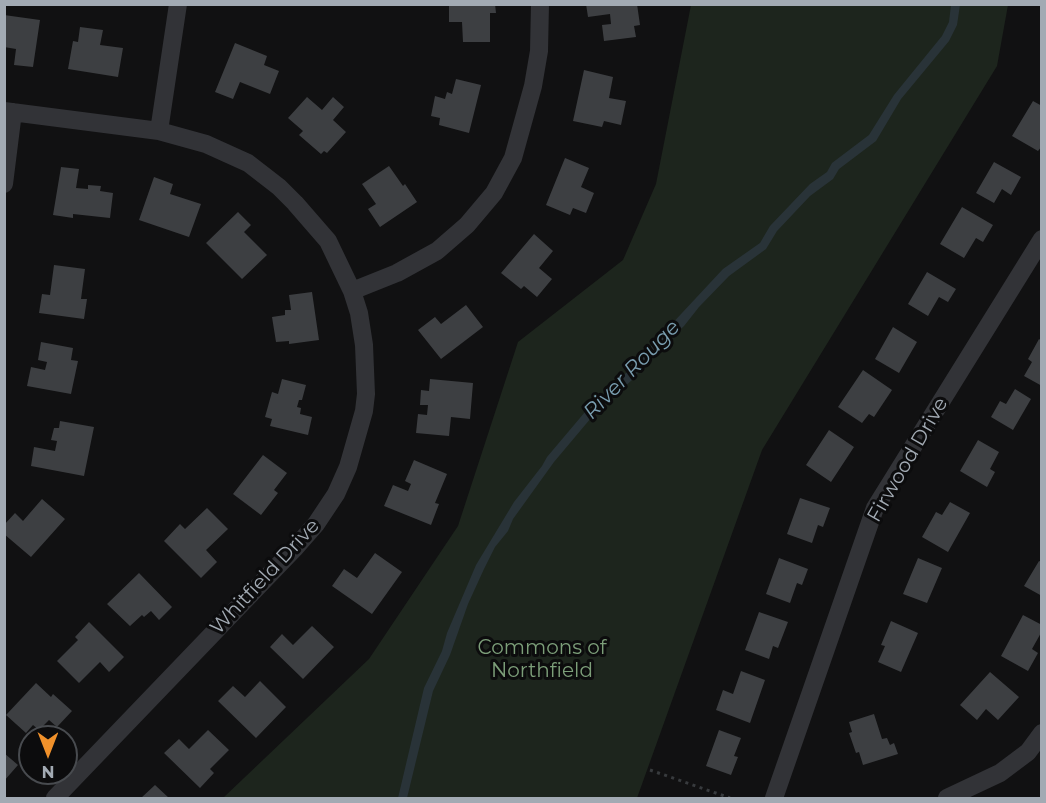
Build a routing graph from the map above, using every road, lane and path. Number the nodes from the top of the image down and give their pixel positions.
1 (540, 4) edge
2 (176, 6) edge
3 (9, 111) edge
4 (159, 131) junction
5 (4, 184) edge
6 (1041, 239) edge
7 (352, 291) junction
8 (1041, 733) edge
9 (650, 770) dead end
10 (780, 797) edge
11 (55, 798) edge
12 (730, 798) edge
13 (947, 798) edge

1 - 7 street
2 - 4 street
3 - 4 street, Whitfield Drive
3 - 5 street
4 - 7 street, Whitfield Drive
6 - 10 street, Firwood Drive
7 - 11 street, Whitfield Drive
8 - 13 street
9 - 12 path

